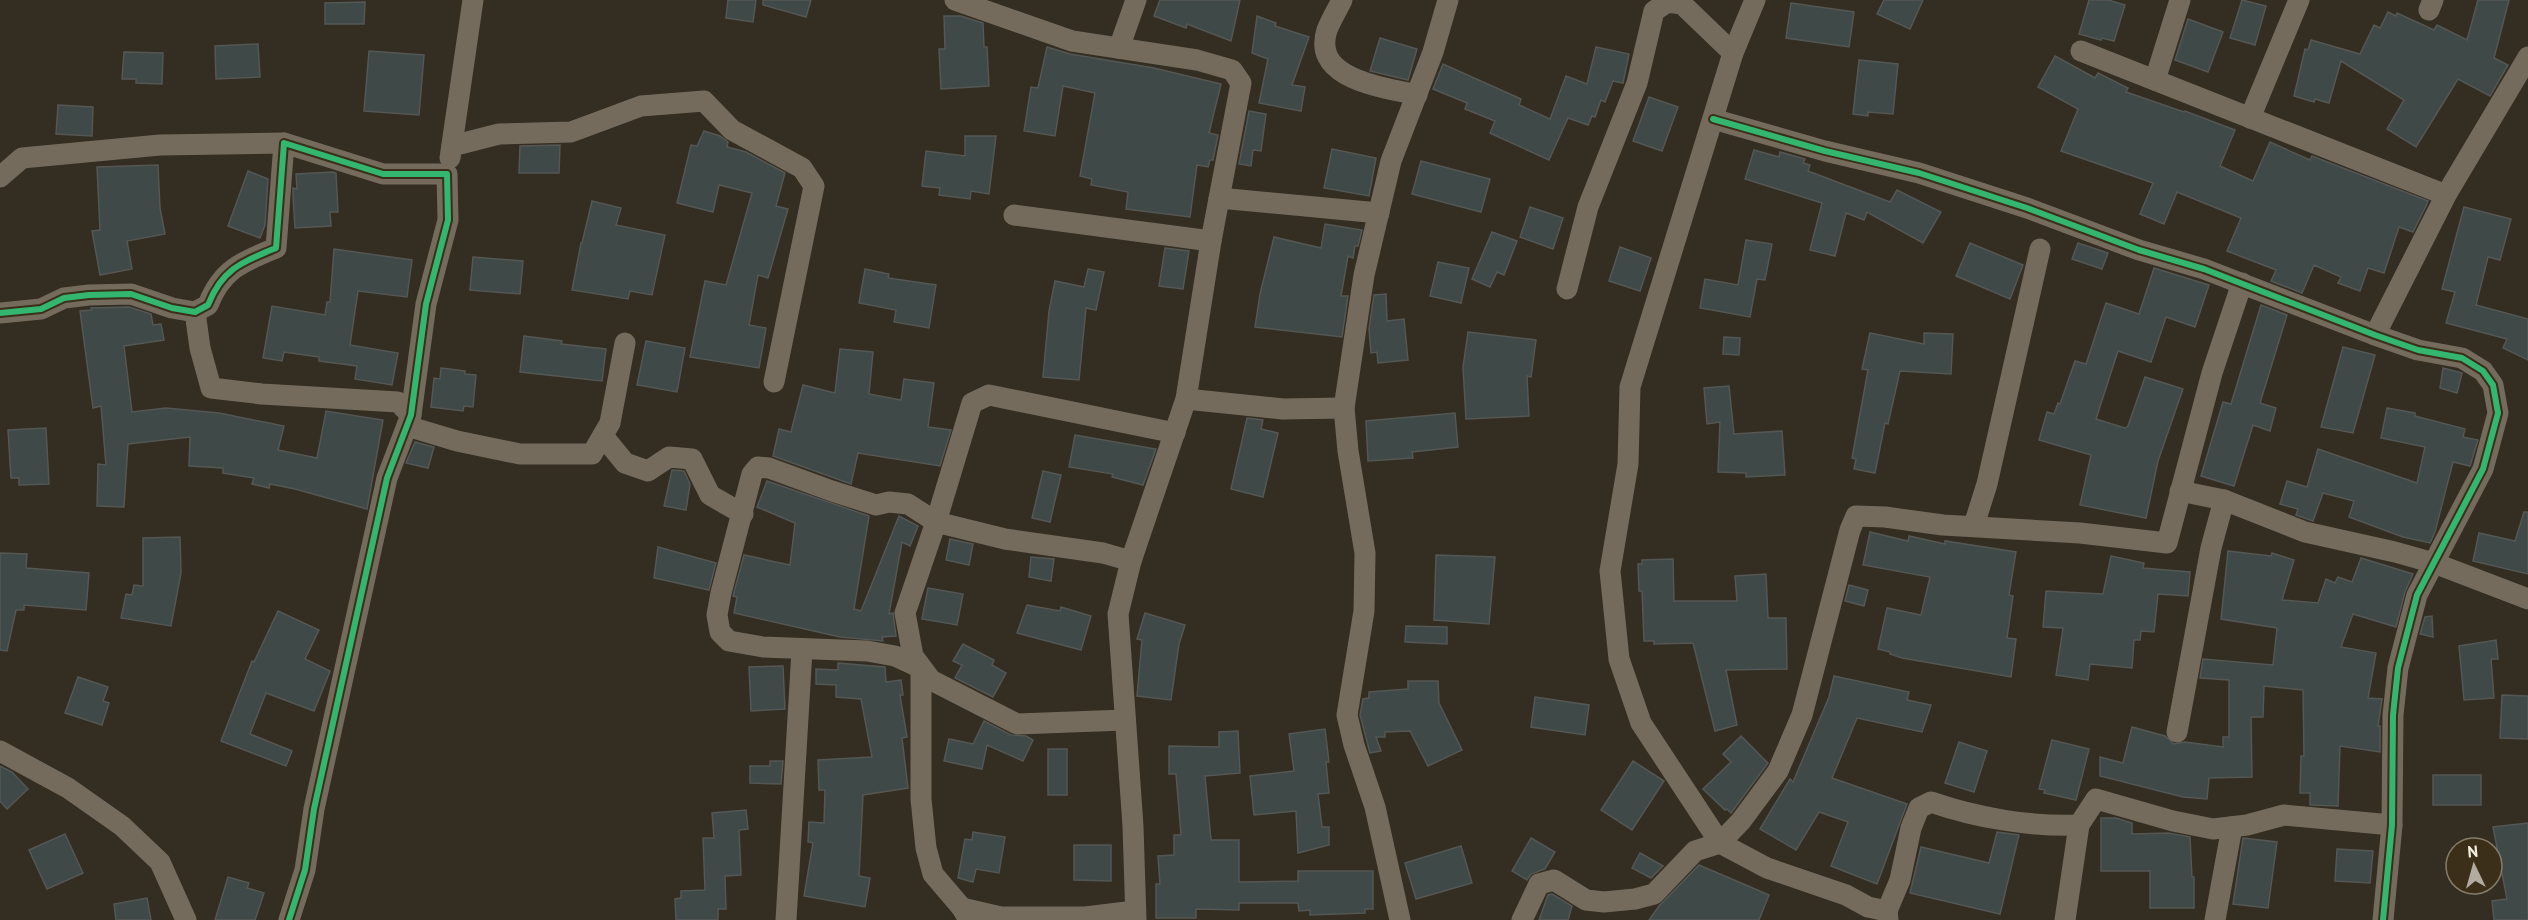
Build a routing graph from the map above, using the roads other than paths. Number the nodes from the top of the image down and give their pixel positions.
1 (473, 0) edge
2 (956, 0) edge
3 (1136, 0) edge
4 (1342, 0) edge
5 (1448, 0) edge
6 (1755, 0) edge
7 (2180, 0) edge
8 (2299, 0) edge
9 (996, 7) edge
10 (1119, 48) junction
11 (2081, 51) dead end
12 (1733, 53) junction
13 (2528, 57) edge
14 (2155, 80) junction
15 (1417, 95) junction
16 (2250, 118) junction
17 (1713, 119) junction
18 (284, 143) junction
19 (452, 146) junction
20 (447, 174) junction
21 (0, 177) edge
22 (2446, 195) junction
23 (1219, 198) junction
24 (1379, 213) junction
25 (1014, 215) dead end
26 (1211, 241) junction
27 (2040, 249) dead end
28 (2242, 283) junction
29 (1567, 289) dead end
30 (195, 312) junction
31 (0, 313) edge
32 (2375, 335) junction
33 (625, 343) dead end
34 (774, 382) dead end
35 (1186, 399) junction
36 (1344, 408) junction
37 (409, 420) junction
38 (1174, 433) junction
39 (603, 436) junction
40 (2180, 491) junction
41 (2224, 500) junction
42 (743, 514) junction
43 (936, 522) junction
44 (1974, 525) junction
45 (1131, 561) junction
46 (2434, 563) junction
47 (2528, 599) edge
48 (802, 650) junction
49 (921, 668) junction
50 (1125, 720) junction
51 (2177, 732) dead end
52 (0, 751) edge
53 (2079, 825) junction
54 (2392, 825) junction
55 (2232, 827) junction
56 (1719, 843) junction
57 (966, 914) edge
58 (1136, 915) edge
59 (1887, 915) edge
60 (186, 920) edge
61 (289, 920) edge
62 (786, 920) edge
63 (1400, 920) edge
64 (1522, 920) edge
65 (2065, 920) edge
66 (2215, 920) edge
67 (2383, 920) edge

1 - 19 street
2 - 9 street
3 - 10 street
4 - 15 street
5 - 15 street
6 - 12 street
7 - 14 street
8 - 16 street
9 - 10 street
10 - 23 street
11 - 14 street
12 - 17 street
12 - 29 street
13 - 22 street
14 - 16 street
15 - 24 street
16 - 22 street
17 - 28 street
17 - 56 street
18 - 20 street
18 - 21 street
18 - 30 street
19 - 20 street
19 - 34 street
20 - 37 street
22 - 32 street
23 - 24 street
23 - 26 street
24 - 36 street
25 - 26 street
26 - 35 street
27 - 44 street
28 - 32 street
28 - 40 street
30 - 31 street
30 - 37 street
32 - 46 street
33 - 39 street
35 - 36 street
35 - 38 street
36 - 63 street
37 - 39 street
37 - 61 street
38 - 43 street
38 - 45 street
39 - 42 street
40 - 41 street
40 - 44 street
41 - 46 street
41 - 51 street
42 - 43 street
42 - 48 street
43 - 45 street
43 - 49 street
44 - 56 street
45 - 50 street
46 - 47 street
46 - 54 street
48 - 49 street
48 - 62 street
49 - 50 street
49 - 57 street
50 - 58 street
52 - 60 street
53 - 55 street
53 - 59 street
53 - 65 street
54 - 55 street
54 - 67 street
55 - 66 street
56 - 59 street
56 - 64 street
57 - 58 street

